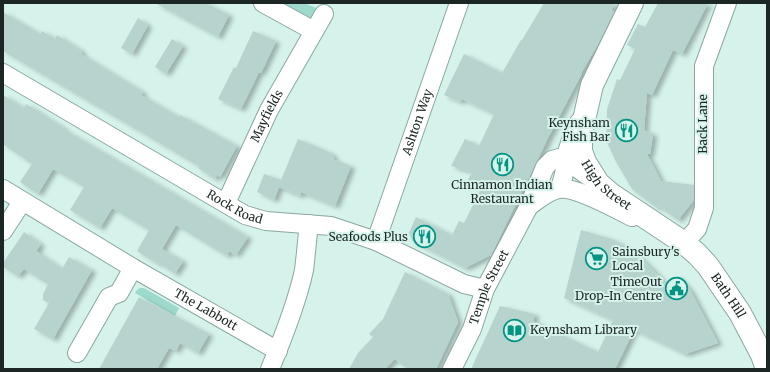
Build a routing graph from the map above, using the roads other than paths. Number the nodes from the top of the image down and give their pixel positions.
1 (263, 3) edge
2 (459, 3) edge
3 (632, 3) edge
4 (727, 3) edge
5 (324, 14) dead end
6 (314, 31) junction
7 (3, 73) edge
8 (585, 112) junction
9 (567, 161) junction
10 (598, 183) junction
11 (3, 189) edge
12 (559, 189) junction
13 (22, 202) junction
14 (226, 203) junction
15 (529, 206) junction
16 (309, 224) junction
17 (3, 231) edge
18 (678, 239) junction
19 (376, 242) junction
20 (133, 268) junction
21 (485, 290) junction
22 (278, 350) junction
23 (77, 353) dead end
24 (270, 369) edge
25 (452, 369) edge
26 (766, 369) edge

1 - 6 street
2 - 19 street, Ashton Way
3 - 8 main road, High Street
4 - 18 street, Back Lane
5 - 6 street, Mayfields
6 - 14 street, Mayfields
7 - 14 street, Rock Road
8 - 9 street, High Street
8 - 10 main road, High Street
9 - 10 street
9 - 12 street, High Street
9 - 15 street, Temple Street
10 - 18 main road, High Street
11 - 13 street, The Labbott
12 - 15 street
12 - 18 street
13 - 17 street
13 - 20 street, The Labbott
14 - 16 street, Rock Road
15 - 21 street, Temple Street
16 - 19 street, Rock Road
16 - 22 street
18 - 26 main road, Bath Hill
19 - 21 street, Rock Road
20 - 22 street, The Labbott
20 - 23 street
21 - 25 street, Temple Street
22 - 24 street

